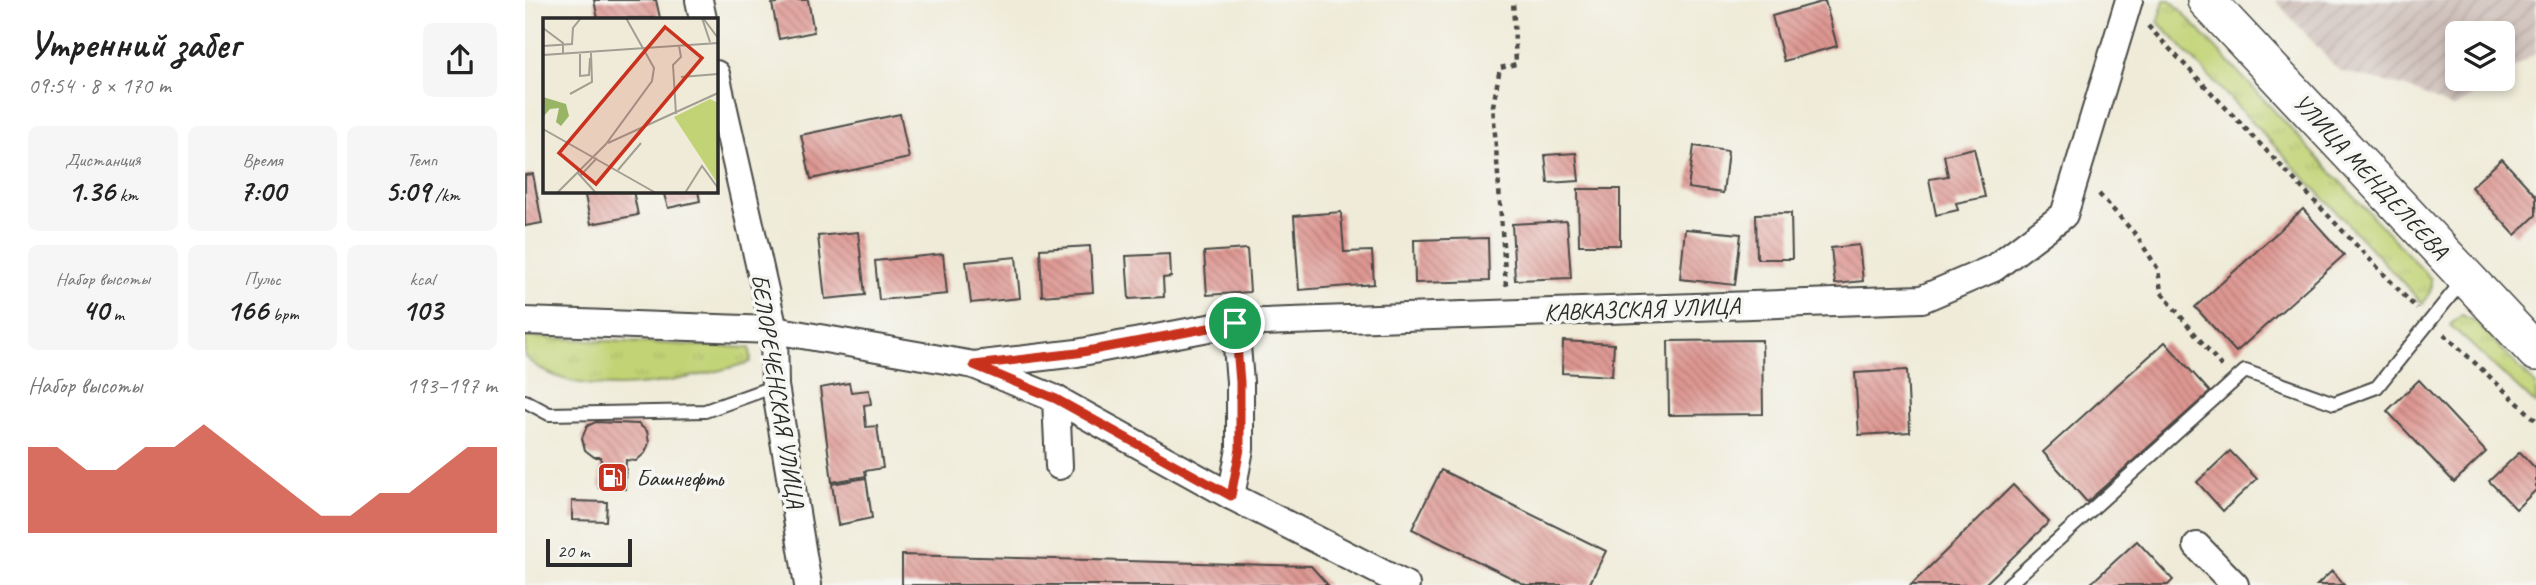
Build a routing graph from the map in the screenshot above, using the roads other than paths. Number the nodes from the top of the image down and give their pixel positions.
1 (699, 0) edge
2 (2206, 0) edge
3 (2137, 8) edge
4 (703, 18) edge
5 (717, 78) edge
6 (2465, 277) junction
7 (525, 321) edge
8 (1235, 323) junction
9 (774, 330) junction
10 (2536, 352) edge
11 (974, 365) junction
12 (775, 386) junction
13 (1056, 399) junction
14 (525, 401) edge
15 (1059, 466) dead end
16 (1231, 496) junction
17 (2197, 546) dead end
18 (808, 585) edge
19 (1406, 585) edge
20 (2008, 585) edge
21 (2235, 585) edge

1 - 4 street
2 - 6 main road, УЛИЦА МЕНДЕЛЕЕВА
3 - 8 street, КАВКАЗСКАЯ УЛИЦА
5 - 9 street, БЕЛОРЕЧЕНСКАЯ УЛИЦА
6 - 10 main road, УЛИЦА МЕНДЕЛЕЕВА
6 - 20 lane
7 - 9 street, КАВКАЗСКАЯ УЛИЦА
8 - 11 street, КАВКАЗСКАЯ УЛИЦА
8 - 16 street
9 - 11 street, КАВКАЗСКАЯ УЛИЦА
9 - 12 street, БЕЛОРЕЧЕНСКАЯ УЛИЦА
11 - 13 street, КАВКАЗСКАЯ УЛИЦА
12 - 14 lane
12 - 18 street, БЕЛОРЕЧЕНСКАЯ УЛИЦА
13 - 15 street
13 - 16 street, КАВКАЗСКАЯ УЛИЦА
16 - 19 street, КАВКАЗСКАЯ УЛИЦА
17 - 21 street

